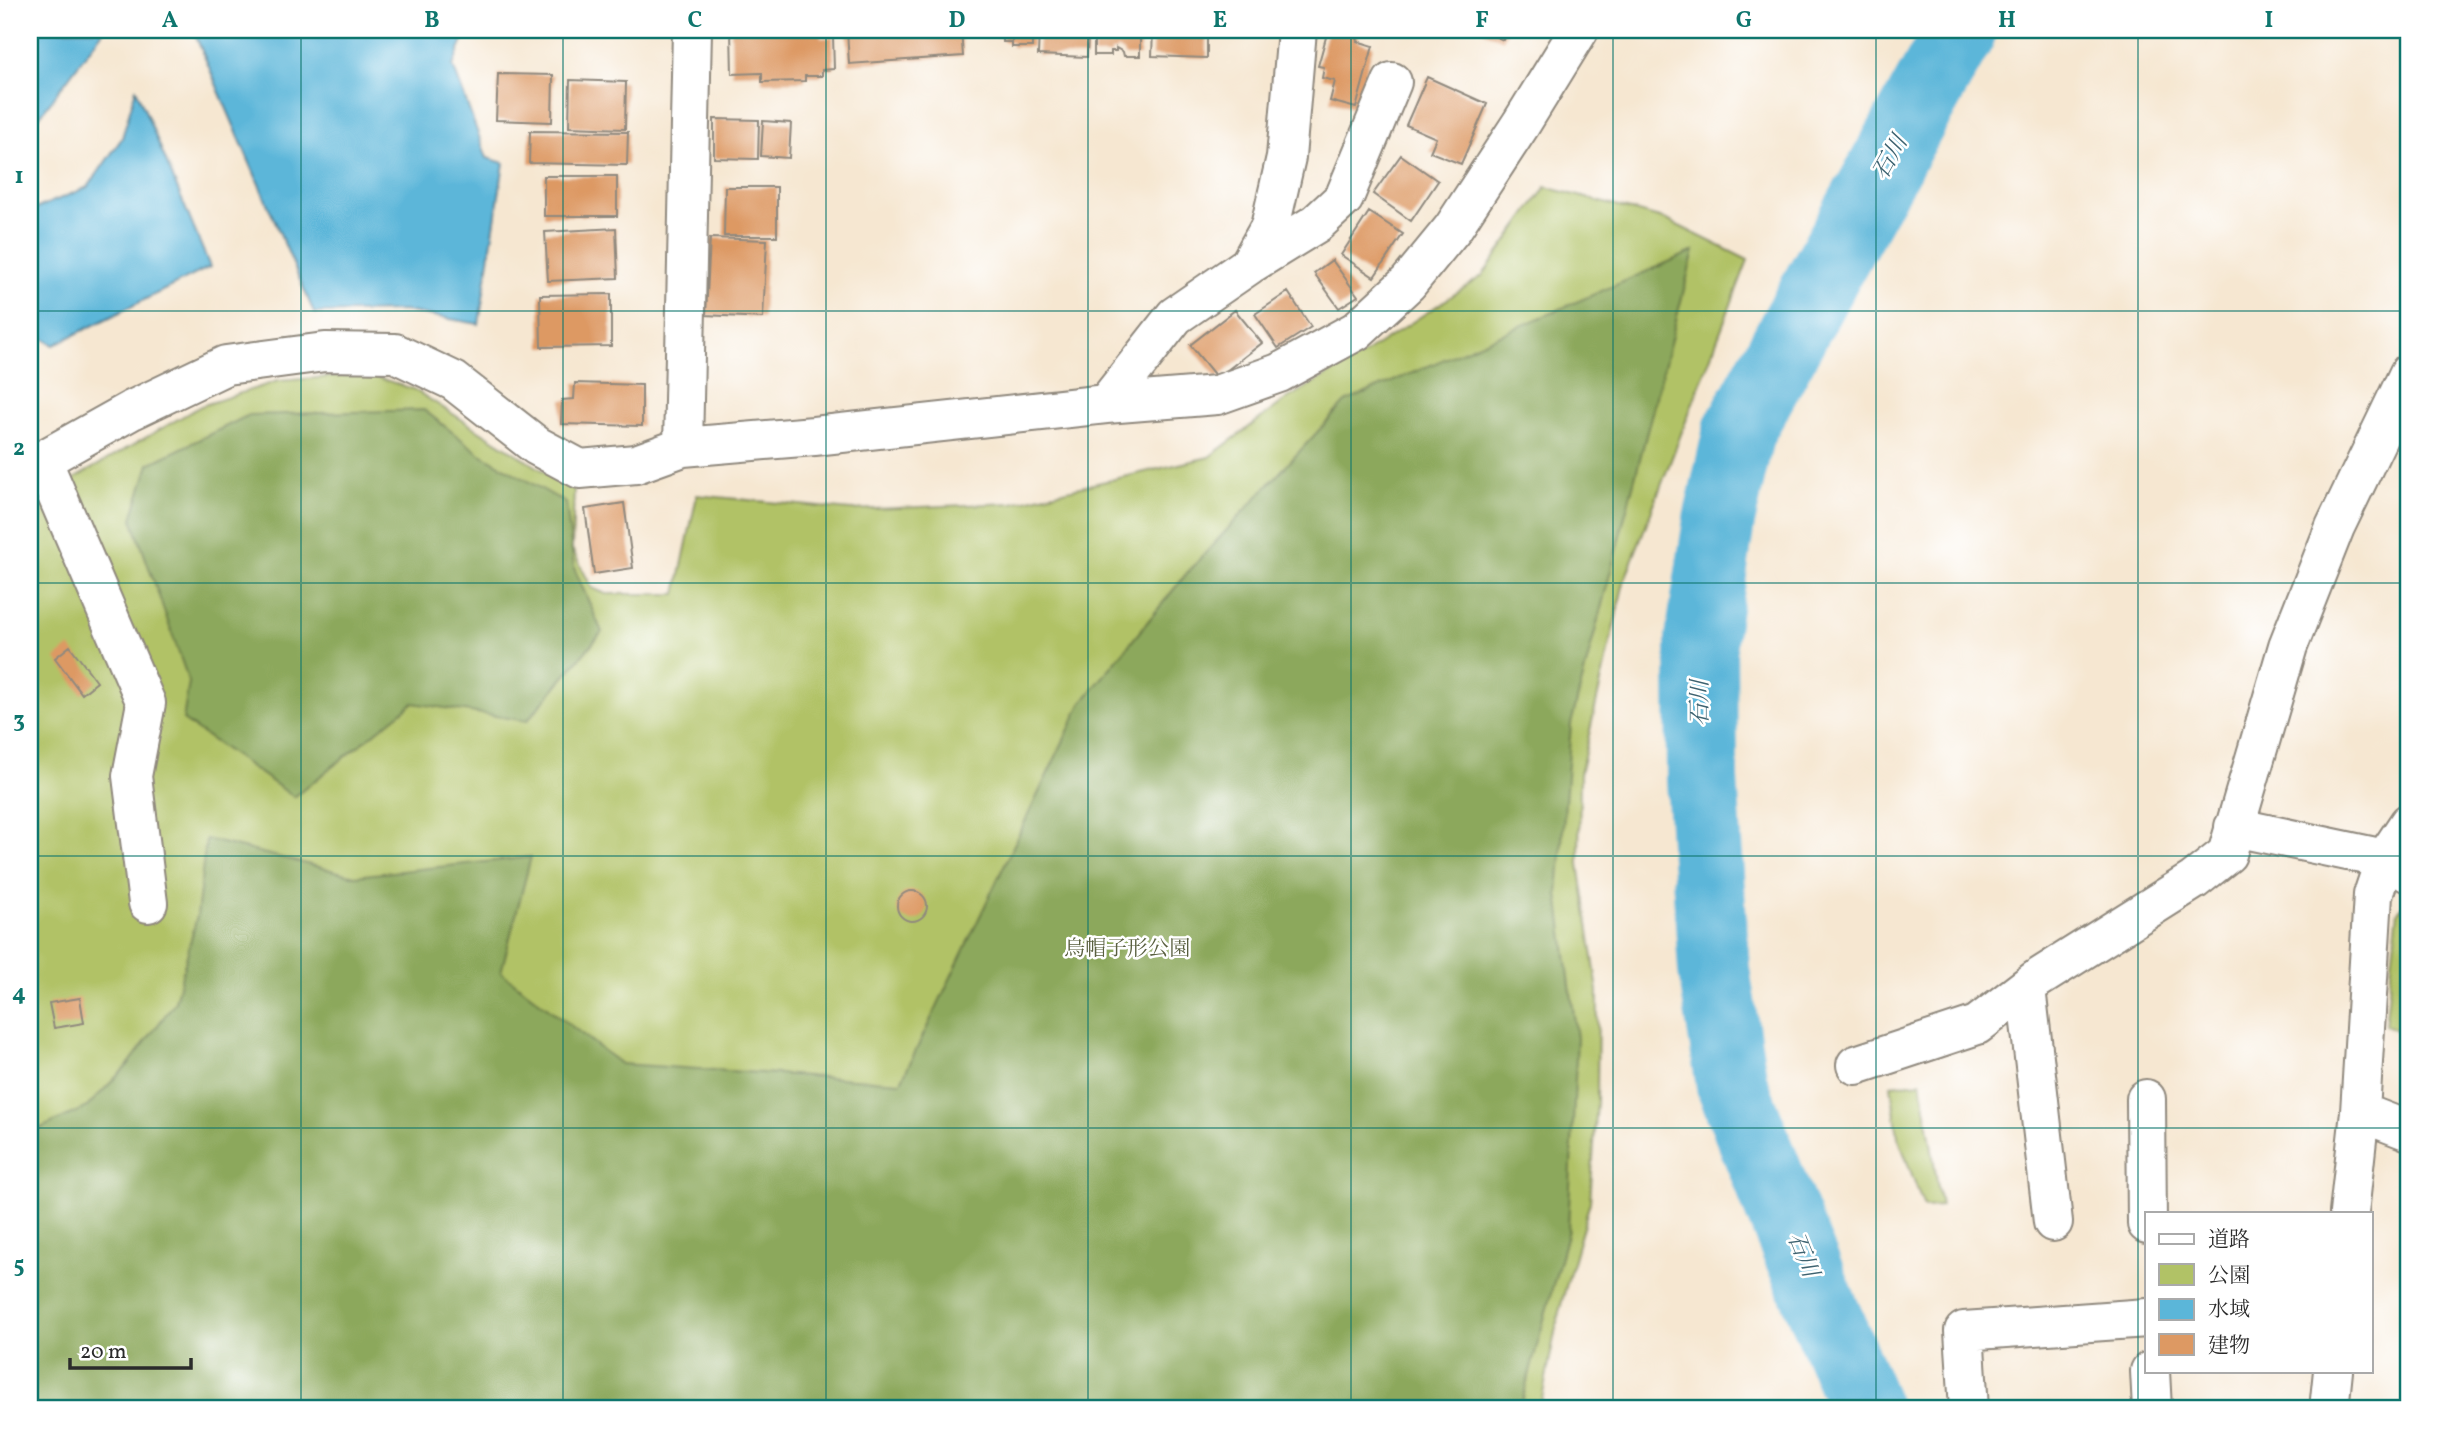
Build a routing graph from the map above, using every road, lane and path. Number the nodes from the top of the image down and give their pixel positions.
1 (692, 30) edge
2 (1297, 30) edge
3 (1579, 30) edge
4 (1392, 82) dead end
5 (1249, 265) junction
6 (2409, 373) edge
7 (1106, 404) junction
8 (683, 447) junction
9 (36, 463) edge
10 (2409, 823) edge
11 (2234, 827) junction
12 (2397, 866) edge
13 (148, 903) dead end
14 (2026, 988) junction
15 (1856, 1065) dead end
16 (2146, 1099) dead end
17 (2360, 1112) junction
18 (2409, 1132) edge
19 (2147, 1212) edge
20 (2349, 1212) edge
21 (2053, 1222) dead end
22 (2145, 1318) edge
23 (2150, 1372) edge
24 (2333, 1372) edge
25 (1969, 1409) edge
26 (2152, 1409) edge
27 (2329, 1409) edge

1 - 8 street
2 - 5 street
3 - 7 street
4 - 5 street
5 - 7 street
6 - 11 street
7 - 8 street
8 - 9 street
9 - 13 street
10 - 12 street
11 - 12 street
11 - 14 street
12 - 17 street
14 - 15 street
14 - 21 street
16 - 19 street
17 - 18 street
17 - 20 street
22 - 25 street
23 - 26 street
24 - 27 street

